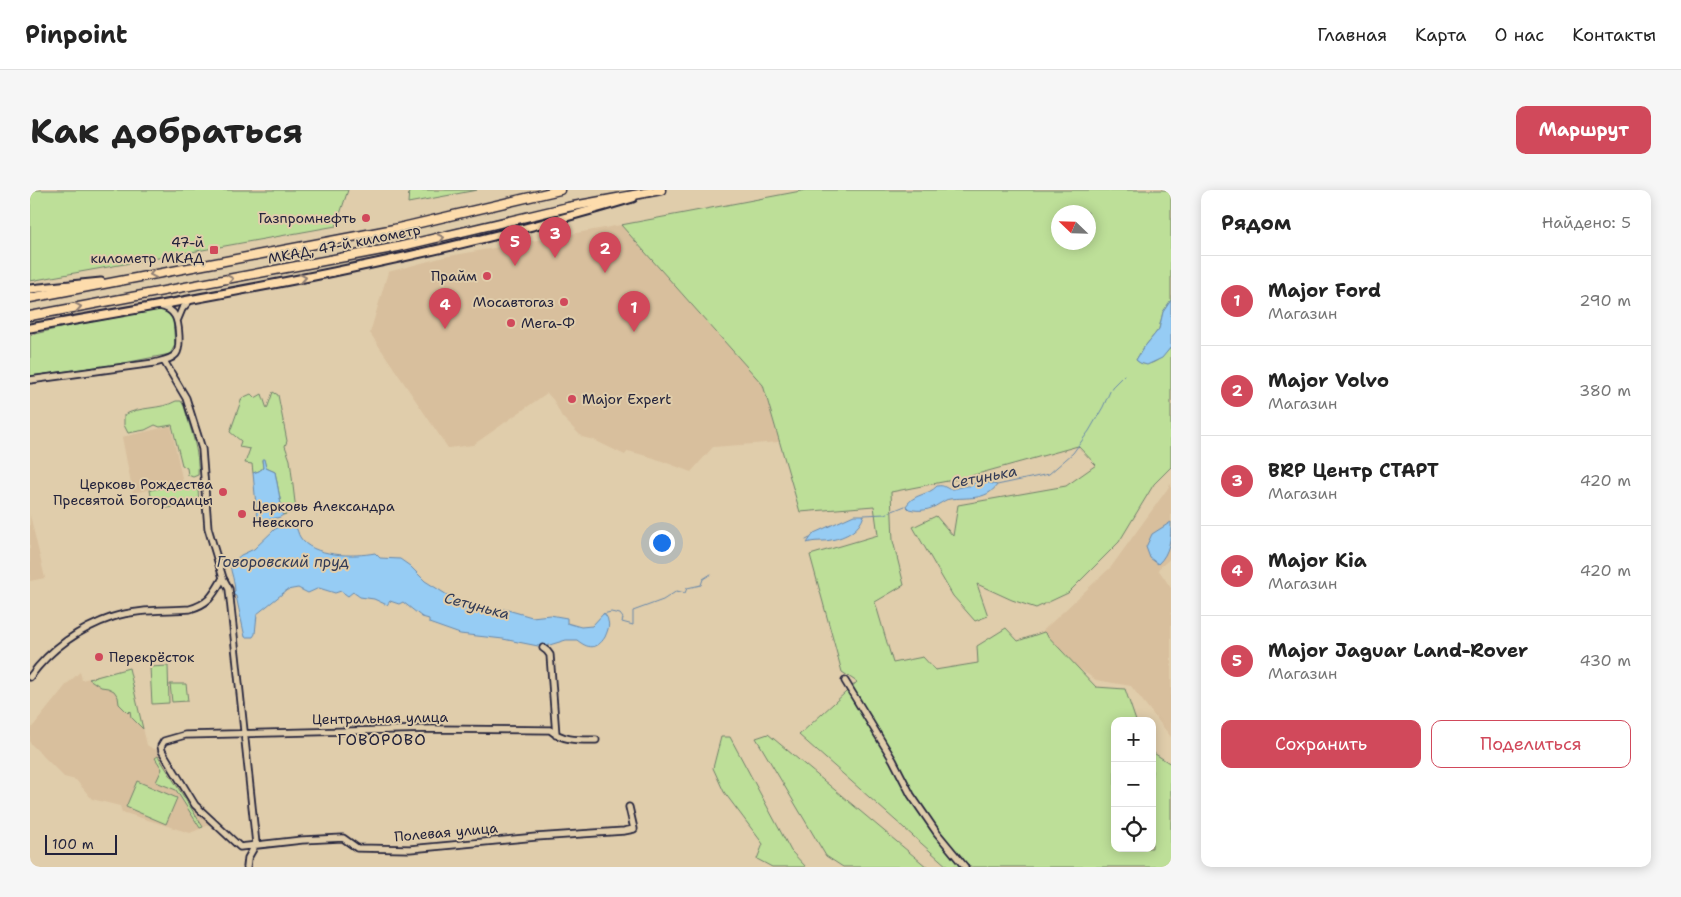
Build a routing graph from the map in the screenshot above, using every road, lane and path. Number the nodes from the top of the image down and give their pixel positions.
1 (560, 190) edge
2 (660, 190) edge
3 (124, 280) junction
4 (30, 290) edge
5 (30, 298) edge
6 (194, 298) junction
7 (155, 305) junction
8 (30, 316) edge
9 (177, 321) junction
10 (30, 328) edge
11 (164, 360) junction
12 (30, 380) edge
13 (223, 578) junction
14 (543, 648) dead end
15 (30, 677) edge
16 (845, 681) dead end
17 (245, 734) junction
18 (556, 736) junction
19 (596, 740) dead end
20 (629, 807) dead end
21 (256, 844) junction
22 (240, 847) joint
23 (247, 867) edge
24 (964, 867) edge

1 -> 3 highway, МКАД, 47-й километр
6 -> 2 main road
8 -> 2 highway, МКАД, 47-й километр
3 - 4 main road
3 - 5 highway, МКАД, 47-й километр
6 - 7 main road
6 - 9 street
7 - 9 street
7 - 10 main road
9 - 11 street
11 - 12 street
11 - 13 street
13 - 15 street
13 - 17 street
14 - 18 street
16 - 24 street
17 - 18 street, Центральная улица
17 - 21 street
17 - 22 street, Центральная улица
18 - 19 street, Центральная улица
20 - 21 street, Полевая улица
21 - 22 street, Полевая улица
21 - 23 street

